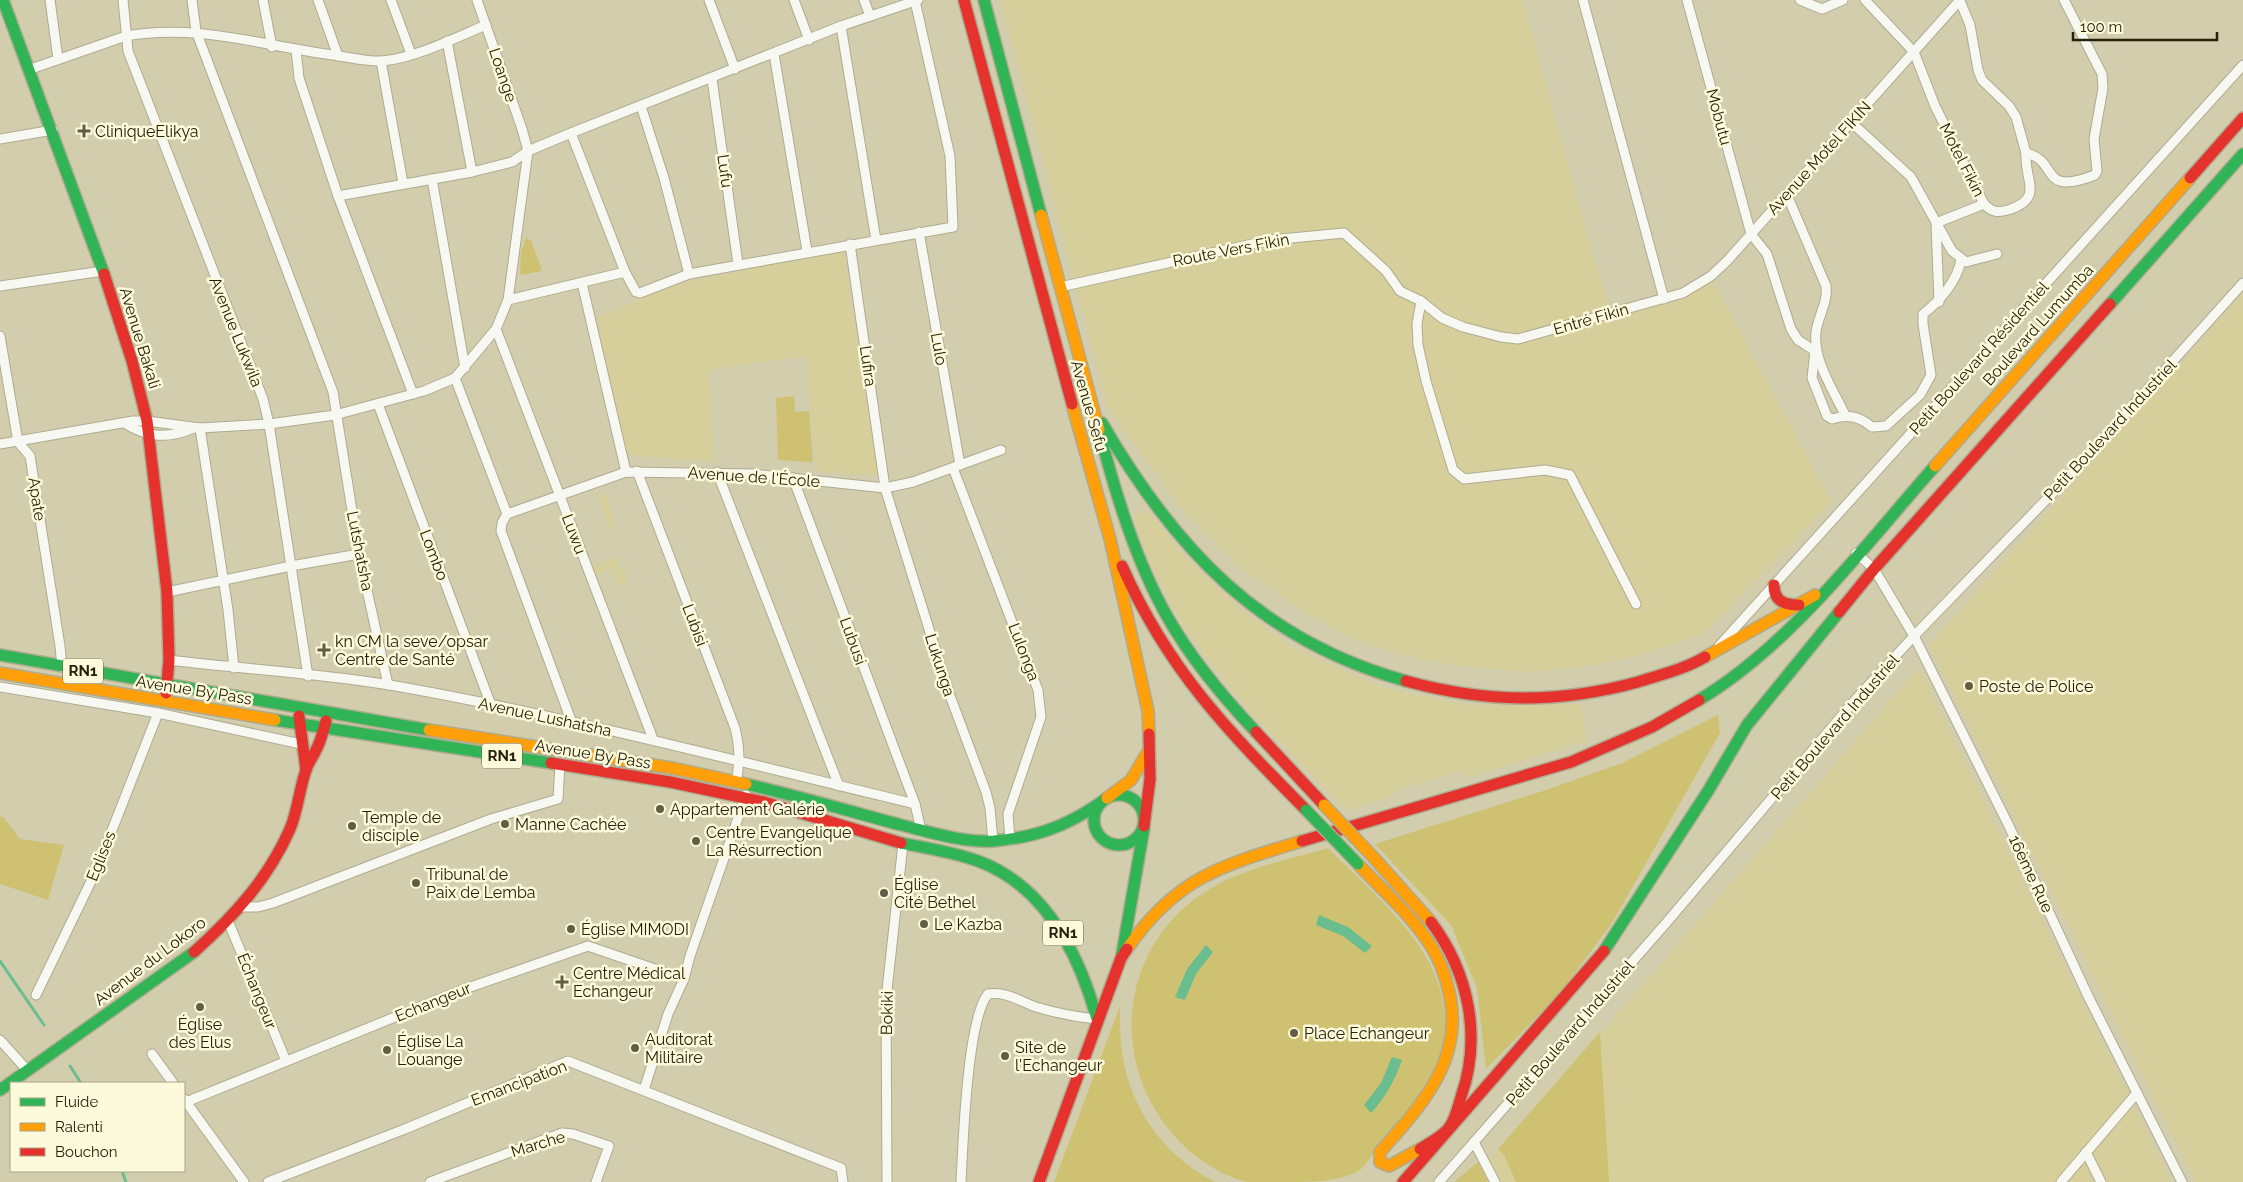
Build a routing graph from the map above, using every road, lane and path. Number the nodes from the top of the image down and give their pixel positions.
1 (3, 0) edge
2 (50, 0) edge
3 (123, 0) edge
4 (192, 0) edge
5 (263, 0) edge
6 (318, 0) edge
7 (391, 0) edge
8 (477, 0) edge
9 (709, 0) edge
10 (794, 0) edge
11 (864, 0) edge
12 (916, 0) edge
13 (964, 0) edge
14 (984, 0) edge
15 (1583, 0) edge
16 (1687, 0) edge
17 (1800, 0) edge
18 (1843, 0) edge
19 (1865, 0) edge
20 (1960, 0) edge
21 (2064, 0) edge
22 (903, 2) edge
23 (870, 16) junction
24 (486, 25) junction
25 (841, 26) junction
26 (196, 31) junction
27 (126, 36) junction
28 (809, 40) junction
29 (447, 41) junction
30 (272, 47) junction
31 (296, 50) junction
32 (1914, 52) junction
33 (411, 54) junction
34 (774, 54) junction
35 (338, 56) junction
36 (58, 59) junction
37 (382, 61) junction
38 (2243, 65) edge
39 (28, 70) junction
40 (735, 70) junction
41 (712, 79) junction
42 (641, 106) junction
43 (2243, 118) edge
44 (1851, 122) junction
45 (53, 130) junction
46 (571, 133) junction
47 (0, 139) edge
48 (528, 151) junction
49 (2026, 153) junction
50 (2243, 154) edge
51 (472, 172) junction
52 (432, 179) junction
53 (402, 183) junction
54 (1786, 195) junction
55 (338, 196) junction
56 (1984, 204) junction
57 (1936, 223) junction
58 (919, 232) junction
59 (1751, 234) junction
60 (876, 240) junction
61 (850, 244) junction
62 (807, 251) junction
63 (1997, 254) dead end
64 (1960, 258) junction
65 (738, 264) junction
66 (103, 271) junction
67 (625, 272) junction
68 (689, 274) junction
69 (582, 283) junction
70 (2243, 283) edge
71 (0, 286) edge
72 (1060, 287) junction
73 (1664, 299) junction
74 (508, 300) junction
75 (1421, 301) junction
76 (1939, 302) junction
77 (496, 329) junction
78 (0, 336) edge
79 (1518, 339) joint
80 (1077, 349) junction
81 (1815, 351) junction
82 (1057, 354) junction
83 (465, 368) junction
84 (455, 378) junction
85 (412, 394) junction
86 (1092, 402) junction
87 (378, 404) junction
88 (335, 415) junction
89 (1845, 415) junction
90 (147, 421) junction
91 (124, 423) junction
92 (268, 424) junction
93 (197, 428) junction
94 (149, 436) junction
95 (18, 442) junction
96 (0, 444) edge
97 (1001, 450) dead end
98 (956, 467) junction
99 (637, 471) junction
100 (626, 472) junction
101 (717, 472) junction
102 (793, 478) junction
103 (885, 488) junction
104 (560, 496) junction
105 (507, 514) junction
106 (1110, 538) junction
107 (1856, 553) junction
108 (359, 554) junction
109 (291, 566) junction
110 (1874, 569) junction
111 (224, 580) junction
112 (1774, 585) junction
113 (1826, 589) junction
114 (167, 592) junction
115 (1636, 604) dead end
116 (1799, 604) junction
117 (1914, 636) junction
118 (1714, 652) junction
119 (0, 655) edge
120 (169, 660) junction
121 (62, 667) junction
122 (234, 668) junction
123 (0, 673) edge
124 (308, 676) junction
125 (388, 685) junction
126 (166, 686) junction
127 (0, 687) edge
128 (165, 703) junction
129 (492, 705) junction
130 (299, 708) junction
131 (158, 713) junction
132 (328, 714) junction
133 (299, 723) junction
134 (572, 723) junction
135 (325, 726) junction
136 (653, 739) junction
137 (301, 744) junction
138 (1150, 748) junction
139 (740, 761) junction
140 (560, 764) junction
141 (306, 770) junction
142 (736, 782) junction
143 (749, 785) junction
144 (839, 786) junction
145 (745, 797) junction
146 (1104, 800) junction
147 (915, 804) junction
148 (1144, 826) junction
149 (920, 830) junction
150 (1010, 840) junction
151 (993, 841) junction
152 (903, 844) junction
153 (1133, 890) junction
154 (240, 907) junction
155 (1158, 909) junction
156 (228, 921) junction
157 (1121, 958) junction
158 (684, 979) junction
159 (36, 995) dead end
160 (1097, 1019) junction
161 (0, 1040) edge
162 (152, 1054) dead end
163 (286, 1061) junction
164 (28, 1071) junction
165 (12, 1082) edge
166 (172, 1082) edge
167 (644, 1090) junction
168 (2137, 1093) junction
169 (185, 1100) edge
170 (1448, 1130) junction
171 (1474, 1142) junction
172 (2086, 1152) junction
173 (244, 1182) edge
174 (268, 1182) edge
175 (430, 1182) edge
176 (596, 1182) edge
177 (843, 1182) edge
178 (887, 1182) edge
179 (961, 1182) edge
180 (1039, 1182) edge
181 (1403, 1182) edge
182 (1439, 1182) edge
183 (1495, 1182) edge
184 (2060, 1182) edge
185 (2101, 1182) edge
186 (2182, 1182) edge

1 - 39 main road, Avenue Bakali
2 - 36 street
3 - 27 street, Avenue Lukwila
4 - 26 street, Lutshatsha
5 - 30 street
6 - 35 street
7 - 33 street
8 - 24 street, Loange
9 - 40 street
10 - 28 street
11 - 23 street
12 - 22 street
12 - 58 street
13 - 82 main road, Avenue Sefu
14 - 72 main road, Avenue Sefu
15 - 73 street
16 - 59 street, Mobutu
17 - 18 street
19 - 32 street
20 - 32 street, Avenue Motel FIKIN
20 - 49 street, Motel Fikin
21 - 49 street
22 - 23 street
23 - 25 street
24 - 29 street
24 - 48 street, Loange
25 - 28 street
25 - 60 street
26 - 27 street
26 - 30 street
26 - 88 street, Lutshatsha
27 - 36 street
27 - 92 street, Avenue Lukwila
28 - 34 street
29 - 33 street
29 - 51 street
30 - 31 street
31 - 35 street
31 - 55 street
32 - 44 street, Avenue Motel FIKIN
32 - 56 street, Motel Fikin
33 - 37 street
34 - 40 street
34 - 62 street
35 - 37 street
36 - 39 street
37 - 53 street
38 - 112 street, Petit Boulevard Résidentiel
39 - 45 main road, Avenue Bakali
40 - 41 street
41 - 42 street
41 - 65 street, Lufu
42 - 46 street
42 - 68 street
43 - 107 main road, Boulevard Lumumba
44 - 54 street, Avenue Motel FIKIN
44 - 57 street
45 - 47 street
45 - 66 main road, Avenue Bakali
46 - 48 street
46 - 67 street
48 - 51 street
48 - 74 street
49 - 56 street, Motel Fikin
50 - 110 main road
51 - 52 street
52 - 53 street
52 - 83 street
53 - 55 street
54 - 59 street, Avenue Motel FIKIN
54 - 81 street
55 - 85 street
56 - 57 street
57 - 64 street
57 - 76 street
58 - 60 street
58 - 98 street, Lulo
59 - 73 street, Avenue Motel FIKIN
59 - 81 street
60 - 61 street
61 - 62 street
61 - 103 street, Lufira
62 - 65 street
63 - 64 street
64 - 76 street
65 - 68 street
66 - 71 street
66 - 90 main road, Avenue Bakali
67 - 68 street
67 - 69 street
69 - 74 street
69 - 100 street
70 - 117 street, Petit Boulevard Industriel
72 - 75 street, Route Vers Fikin
72 - 80 main road, Avenue Sefu
73 - 79 street, Entré Fikin
74 - 77 street
75 - 79 street, Route Vers Fikin
75 - 115 street
76 - 89 street
77 - 83 street
77 - 104 street, Luwu
78 - 95 street, Apate
80 - 82 main road
80 - 86 main road, Avenue Sefu
81 - 89 street
81 - 89 street
82 - 106 main road, Avenue Sefu
83 - 84 street
84 - 85 street
84 - 105 street
85 - 87 street
86 - 118 main road
86 - 170 main road, bridge
87 - 88 street
87 - 129 street, Lombo
88 - 92 street
88 - 108 street, Lutshatsha
90 - 91 street
90 - 93 street
90 - 94 main road, Avenue Bakali
91 - 94 street
91 - 95 street
92 - 93 street
92 - 109 street, Avenue Lukwila
93 - 94 street
93 - 111 street
94 - 114 main road, Avenue Bakali
95 - 96 street
95 - 121 street, Apate
97 - 98 street, Avenue de l'École
98 - 103 street, Avenue de l'École
98 - 150 street, Lulonga
99 - 100 street, Avenue de l'École
99 - 101 street, Avenue de l'École
99 - 139 street, Lubisi
100 - 104 street, Avenue de l'École
101 - 102 street, Avenue de l'École
101 - 144 street
102 - 103 street, Avenue de l'École
102 - 147 street, Lubusi
103 - 151 street, Lukunga
104 - 105 street, Avenue de l'École
104 - 136 street, Luwu
105 - 134 street
106 - 138 main road, Avenue Sefu
106 - 170 main road, bridge
107 - 110 street, 16ème Rue
107 - 113 main road, Boulevard Lumumba
108 - 109 street
108 - 125 street, Lutshatsha
109 - 111 street
109 - 124 street, Avenue Lukwila
110 - 117 street, 16ème Rue
110 - 170 main road
111 - 114 street
111 - 122 street
112 - 116 main road
112 - 118 street, Petit Boulevard Résidentiel
113 - 116 main road
113 - 155 main road, Boulevard Lumumba
114 - 120 main road, Avenue Bakali
116 - 118 main road
117 - 168 street, 16ème Rue
117 - 171 street, Petit Boulevard Industriel
119 - 121 main road, Avenue By Pass / RN1
120 - 122 street, Avenue Lushatsha
120 - 126 main road, Avenue Bakali
121 - 126 main road, Avenue By Pass / RN1
122 - 124 street, Avenue Lushatsha
123 - 128 main road, Avenue By Pass / RN1
124 - 125 street, Avenue Lushatsha
125 - 129 street, Avenue Lushatsha
126 - 128 main road, Avenue Bakali
126 - 130 main road, Avenue By Pass / RN1
127 - 131 street
128 - 133 main road, Avenue By Pass / RN1
129 - 134 street, Avenue Lushatsha
130 - 132 main road, Avenue By Pass / RN1
130 - 133 main road, Avenue du Lokoro
131 - 137 street
131 - 159 street, Eglises
132 - 135 main road, Avenue du Lokoro
132 - 142 main road, Avenue By Pass / RN1
133 - 135 main road, Avenue By Pass / RN1
133 - 137 main road, Avenue du Lokoro
134 - 136 street, Avenue Lushatsha
135 - 140 main road, Avenue By Pass / RN1
135 - 141 main road, Avenue du Lokoro
136 - 139 street, Avenue Lushatsha
137 - 141 main road, Avenue du Lokoro
138 - 146 main road
138 - 148 main road, Avenue Sefu
139 - 142 street, Lubisi
139 - 144 street, Avenue Lushatsha
140 - 145 main road, Avenue By Pass / RN1
140 - 154 street
141 - 154 main road, Avenue du Lokoro
142 - 143 main road, Avenue By Pass / RN1
143 - 145 street
143 - 149 main road, Avenue By Pass / RN1
144 - 147 street, Avenue Lushatsha
145 - 152 main road, Avenue By Pass / RN1
145 - 158 street
146 - 148 main road
146 - 148 main road
146 - 150 main road, RN1
147 - 149 street, Lubusi
148 - 153 main road, Avenue Sefu
149 - 151 main road, Avenue By Pass / RN1
150 - 151 main road, RN1
152 - 160 main road, Avenue By Pass / RN1
152 - 178 street, Bokiki
153 - 155 main road
153 - 157 main road, Avenue Sefu
154 - 156 main road, Avenue du Lokoro
155 - 157 main road, Boulevard Lumumba
156 - 163 street, Échangeur
156 - 164 main road, Avenue du Lokoro
157 - 160 main road
158 - 163 street, Echangeur
158 - 167 street
160 - 179 street
160 - 180 main road
161 - 164 street
162 - 166 street
163 - 169 street, Echangeur
164 - 165 main road, Avenue du Lokoro
167 - 174 street, Emancipation
167 - 177 street, Emancipation
168 - 172 street
168 - 186 street, 16ème Rue
169 - 173 street
170 - 181 main road
171 - 182 street, Petit Boulevard Industriel
171 - 183 street
172 - 184 street
172 - 185 street
175 - 176 street, Marche

